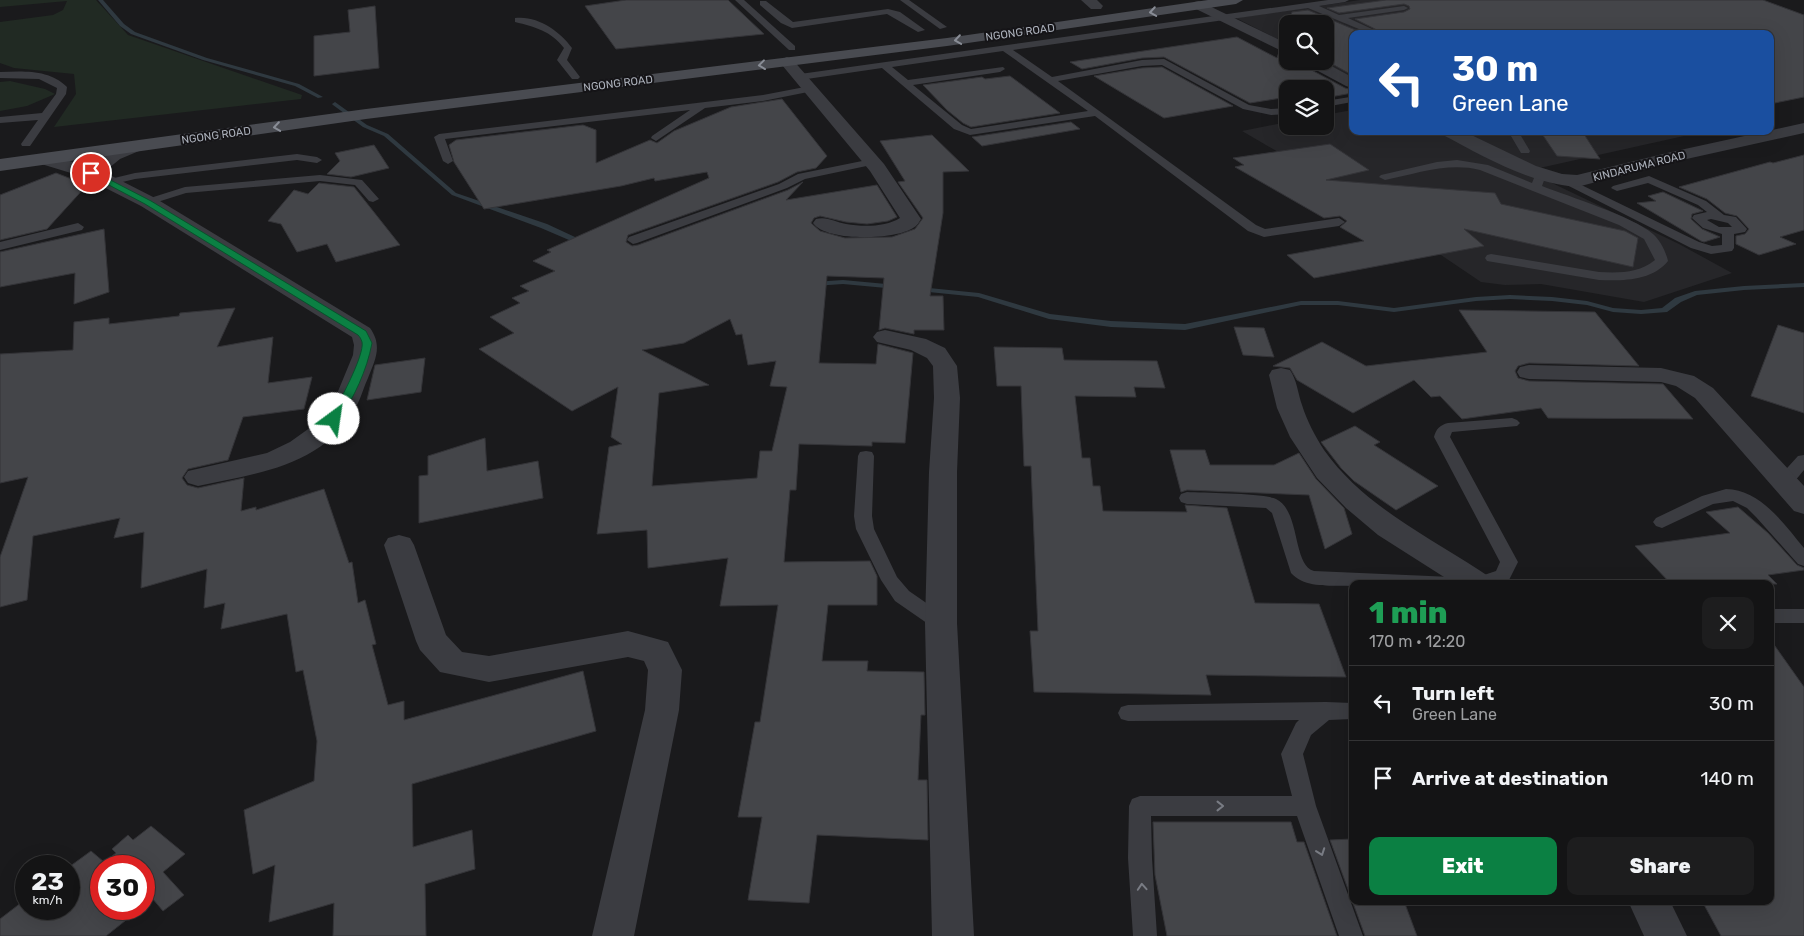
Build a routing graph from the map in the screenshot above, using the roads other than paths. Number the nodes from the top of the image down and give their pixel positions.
1 (739, 0) edge
2 (904, 0) edge
3 (1236, 0) edge
4 (1345, 0) edge
5 (763, 3) dead end
6 (1096, 4) edge
7 (1199, 5) junction
8 (1308, 5) junction
9 (1404, 8) dead end
10 (1220, 16) junction
11 (1019, 17) junction
12 (1339, 17) junction
13 (518, 20) dead end
14 (943, 27) junction
15 (1041, 29) junction
16 (921, 30) junction
17 (1370, 30) edge
18 (1279, 46) edge
19 (1005, 48) junction
20 (790, 55) junction
21 (884, 65) junction
22 (1000, 69) dead end
23 (1327, 70) edge
24 (0, 76) edge
25 (575, 77) junction
26 (1048, 80) junction
27 (1349, 81) edge
28 (805, 83) junction
29 (906, 83) junction
30 (1349, 100) edge
31 (1334, 103) edge
32 (705, 104) junction
33 (365, 108) junction
34 (1279, 112) edge
35 (1097, 113) junction
36 (324, 114) junction
37 (46, 116) junction
38 (0, 120) edge
39 (1804, 128) edge
40 (1457, 135) edge
41 (1515, 135) edge
42 (1772, 135) edge
43 (1774, 135) edge
44 (656, 138) dead end
45 (26, 144) junction
46 (9, 146) dead end
47 (133, 147) junction
48 (1525, 151) dead end
49 (44, 159) junction
50 (317, 160) dead end
51 (448, 161) dead end
52 (872, 162) junction
53 (0, 165) edge
54 (91, 173) junction
55 (1385, 177) dead end
56 (1538, 181) junction
57 (1565, 181) junction
58 (110, 182) junction
59 (1617, 188) dead end
60 (373, 199) dead end
61 (148, 202) junction
62 (1720, 217) junction
63 (823, 222) dead end
64 (1339, 222) dead end
65 (78, 227) dead end
66 (1728, 232) junction
67 (633, 240) dead end
68 (0, 246) edge
69 (1491, 258) dead end
70 (884, 337) dead end
71 (1529, 372) dead end
72 (1281, 375) dead end
73 (1512, 423) dead end
74 (866, 456) dead end
75 (1804, 460) edge
76 (198, 476) dead end
77 (1784, 482) junction
78 (1188, 498) dead end
79 (1804, 504) edge
80 (1662, 522) dead end
81 (399, 545) dead end
82 (1804, 560) edge
83 (1367, 580) edge
84 (1472, 580) edge
85 (1489, 580) edge
86 (1774, 616) edge
87 (1804, 616) edge
88 (941, 623) junction
89 (1326, 710) junction
90 (1349, 711) edge
91 (1128, 713) dead end
92 (1305, 806) junction
93 (1650, 905) edge
94 (613, 936) edge
95 (953, 936) edge
96 (1146, 936) edge
97 (1351, 936) edge
98 (1666, 936) edge

1 - 20 lane
2 - 14 lane
3 - 7 main road, NGONG ROAD
4 - 8 lane
5 - 16 lane
6 - 11 main road, NGONG ROAD
7 - 10 street
7 -> 15 main road, NGONG ROAD
8 - 10 lane
8 - 12 lane
9 - 12 lane
10 - 18 street
10 - 19 lane
11 - 14 main road, NGONG ROAD
11 - 15 main road
12 - 17 lane
13 - 25 lane
14 - 16 main road, NGONG ROAD
15 -> 20 main road, NGONG ROAD
16 - 20 main road, NGONG ROAD
19 - 21 lane
19 - 26 lane
20 - 25 main road, NGONG ROAD
20 - 28 street
20 -> 33 main road, NGONG ROAD
21 - 28 lane
21 - 29 lane
22 - 29 lane
23 - 27 street
24 - 37 lane
25 - 33 main road, NGONG ROAD
26 - 34 lane
26 - 35 lane
28 - 32 lane
28 - 52 street
29 - 35 lane
30 - 31 lane
32 - 44 lane
32 - 51 lane
33 - 36 main road, NGONG ROAD
35 - 64 lane
36 - 45 main road, NGONG ROAD
36 -> 47 main road, NGONG ROAD
37 - 38 lane
37 - 45 lane
39 - 43 street, KINDARUMA ROAD
40 - 56 street, KINDARUMA ROAD
41 - 48 lane
42 - 57 street, KINDARUMA ROAD
45 - 46 main road, NGONG ROAD
47 - 49 main road, NGONG ROAD
47 - 54 street
49 - 53 main road, NGONG ROAD
49 - 54 street
50 - 58 lane
52 - 63 street
52 - 67 lane
54 - 58 street
55 - 56 lane
56 - 57 street, KINDARUMA ROAD
56 - 69 lane
57 - 66 lane
58 - 61 street
59 - 62 lane
60 - 61 lane
61 - 76 street
62 - 66 lane
62 - 66 lane
65 - 68 lane
70 - 88 street
71 - 77 street
72 - 84 street
73 - 85 lane
74 - 88 lane
75 - 77 lane
77 - 79 street
78 - 83 lane
80 - 82 lane
81 - 94 street
86 - 87 lane
88 - 95 street
89 - 90 lane
89 - 91 lane
89 - 92 lane
96 -> 92 lane
92 -> 97 lane
93 - 98 street

